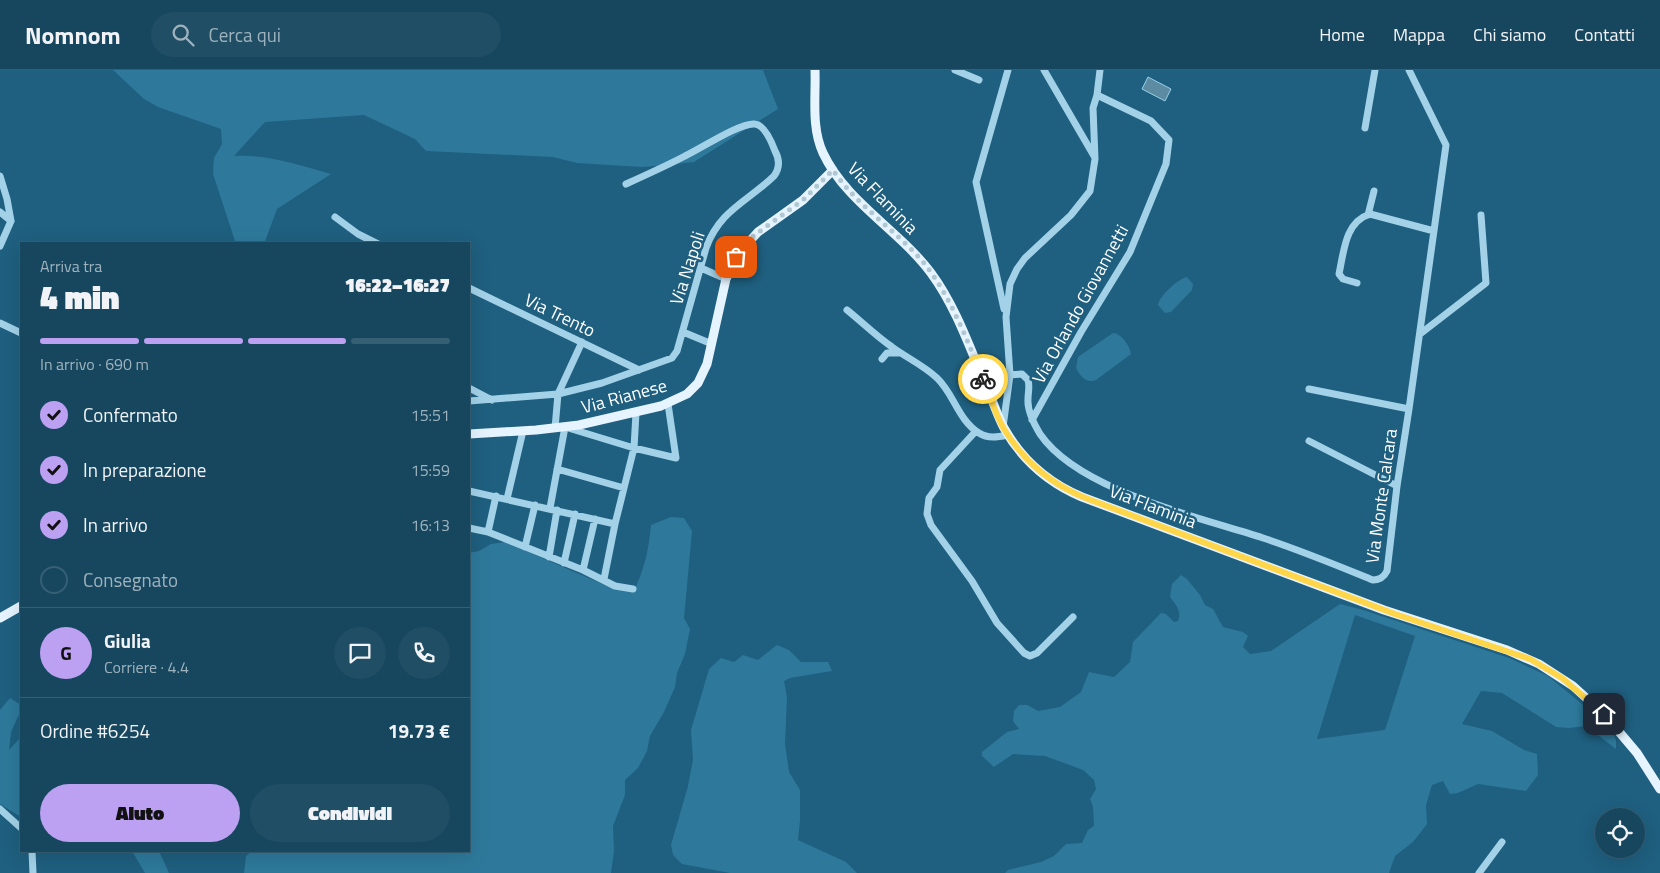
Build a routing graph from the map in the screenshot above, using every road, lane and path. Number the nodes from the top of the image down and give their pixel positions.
1 (816, 70) edge
2 (955, 70) edge
3 (1008, 70) edge
4 (1044, 70) edge
5 (1100, 70) edge
6 (1375, 70) edge
7 (1409, 70) edge
8 (979, 80) dead end
9 (1097, 95) junction
10 (1365, 128) dead end
11 (1095, 159) junction
12 (833, 170) junction
13 (0, 176) edge
14 (626, 184) dead end
15 (1374, 191) dead end
16 (0, 212) edge
17 (1368, 215) junction
18 (1481, 216) dead end
19 (335, 217) dead end
20 (11, 221) junction
21 (1434, 230) junction
22 (374, 242) edge
23 (0, 246) edge
24 (701, 268) junction
25 (726, 279) junction
26 (1356, 283) dead end
27 (470, 288) edge
28 (847, 310) dead end
29 (1006, 316) junction
30 (0, 324) edge
31 (683, 332) junction
32 (20, 333) edge
33 (1420, 334) junction
34 (582, 342) junction
35 (712, 344) junction
36 (902, 353) junction
37 (882, 359) dead end
38 (639, 370) junction
39 (1010, 375) junction
40 (470, 389) edge
41 (1309, 389) dead end
42 (558, 394) junction
43 (492, 400) junction
44 (470, 401) edge
45 (668, 404) junction
46 (1409, 409) junction
47 (636, 413) junction
48 (1032, 420) junction
49 (565, 427) junction
50 (555, 428) junction
51 (523, 431) junction
52 (976, 431) junction
53 (1006, 431) junction
54 (470, 434) edge
55 (1309, 441) dead end
56 (634, 448) junction
57 (557, 469) junction
58 (1396, 486) junction
59 (624, 488) junction
60 (470, 491) edge
61 (496, 496) junction
62 (508, 499) junction
63 (535, 505) junction
64 (553, 509) junction
65 (575, 514) junction
66 (594, 519) junction
67 (615, 524) junction
68 (470, 528) edge
69 (488, 532) junction
70 (526, 547) junction
71 (549, 557) junction
72 (564, 563) junction
73 (583, 570) junction
74 (604, 580) junction
75 (633, 589) dead end
76 (20, 607) edge
77 (1073, 616) dead end
78 (0, 618) edge
79 (1660, 789) edge
80 (0, 809) edge
81 (20, 827) edge
82 (1502, 842) dead end
83 (32, 852) edge
84 (33, 873) edge
85 (1479, 873) edge

1 - 12 main road, Via Flaminia
2 - 8 street
3 - 29 street
4 - 11 street
5 - 9 street
6 - 10 street
7 - 21 street, Via Monte Calcara
9 - 11 street
9 - 48 street, Via Orlando Giovannetti
11 - 29 street
12 - 25 main road, Via Rianese
12 - 53 main road, Via Flaminia
13 - 20 street
14 - 24 street, Via Napoli
15 - 17 street
16 - 20 street
17 - 21 street
17 - 26 street
18 - 33 street
19 - 22 street
20 - 23 street
21 - 33 street, Via Monte Calcara
24 - 25 street
24 - 31 street, Via Napoli
25 - 35 main road, Via Rianese
27 - 34 street, Via Trento
28 - 36 street
29 - 39 street
30 - 32 street
31 - 35 street
31 - 38 street, Via Napoli
33 - 46 street, Via Monte Calcara
34 - 38 street, Via Trento
34 - 42 street
35 - 45 main road, Via Rianese
36 - 37 street
36 - 52 street
38 - 42 street, Via Napoli
39 - 48 street, Via Monte Calcara
39 - 53 street
40 - 43 street
41 - 46 street
42 - 43 street, Via Napoli
42 - 50 street
43 - 44 street, Via Napoli
45 - 47 main road, Via Rianese
45 - 56 street
46 - 58 street, Via Monte Calcara
47 - 49 main road, Via Rianese
47 - 56 street
48 - 58 street, Via Monte Calcara
49 - 50 main road, Via Rianese
49 - 56 street
49 - 57 street
50 - 51 main road, Via Rianese
51 - 54 main road, Via Rianese
51 - 62 street
52 - 53 street
52 - 77 street
53 - 79 main road, Via Flaminia
55 - 58 street
56 - 59 street
57 - 59 street
57 - 64 street
59 - 67 street
60 - 61 street
61 - 62 street
61 - 69 street
62 - 63 street
63 - 64 street
63 - 70 street
64 - 65 street
64 - 71 street
65 - 66 street
65 - 72 street
66 - 67 street
66 - 73 street
67 - 74 street
68 - 69 street
69 - 70 street
70 - 71 street
71 - 72 street
72 - 73 street
73 - 74 street
74 - 75 street
76 - 78 main road
80 - 81 street
82 - 85 street
83 - 84 street

